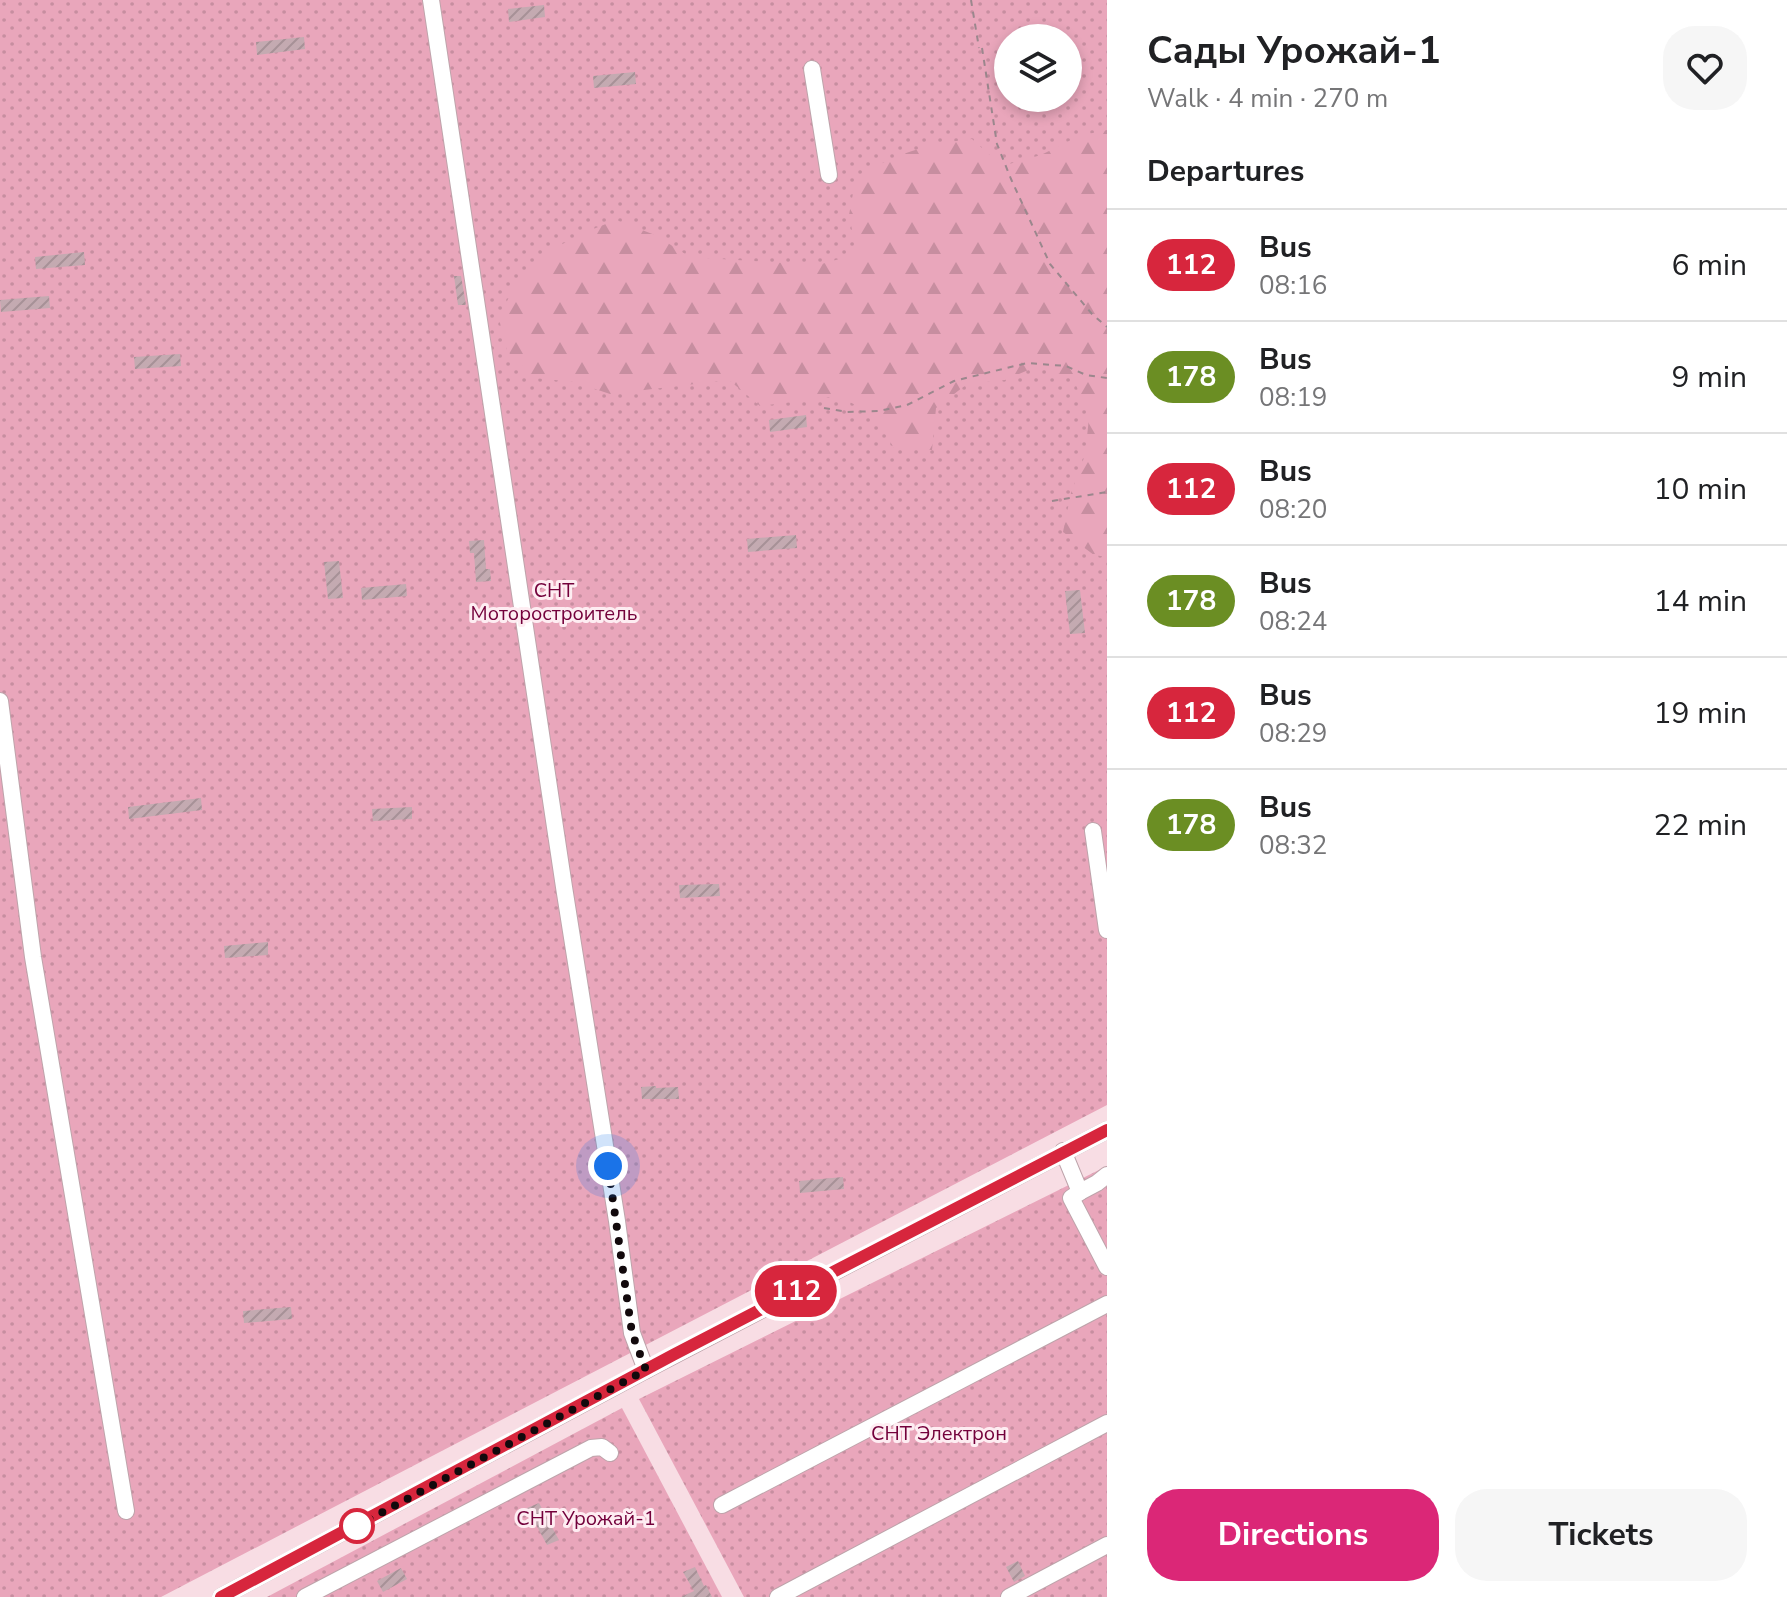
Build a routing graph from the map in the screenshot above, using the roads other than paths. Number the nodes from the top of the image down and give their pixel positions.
1 (431, 0) edge
2 (812, 69) dead end
3 (829, 175) dead end
4 (0, 701) edge
5 (1093, 831) dead end
6 (1107, 930) edge
7 (1107, 1130) edge
8 (1063, 1151) junction
9 (1107, 1175) edge
10 (1080, 1192) junction
11 (1107, 1267) edge
12 (1107, 1304) edge
13 (646, 1370) junction
14 (1107, 1423) edge
15 (610, 1453) dead end
16 (722, 1505) dead end
17 (126, 1511) dead end
18 (1107, 1545) edge
19 (221, 1597) edge
20 (305, 1597) edge
21 (778, 1597) edge
22 (1009, 1597) edge

1 - 13 street
2 - 3 street
4 - 17 street
5 - 6 street
7 - 8 street
8 - 10 street
8 - 13 street
9 - 10 street
10 - 11 street
12 - 16 street
13 - 19 street
14 - 21 street
15 - 20 street
18 - 22 street

